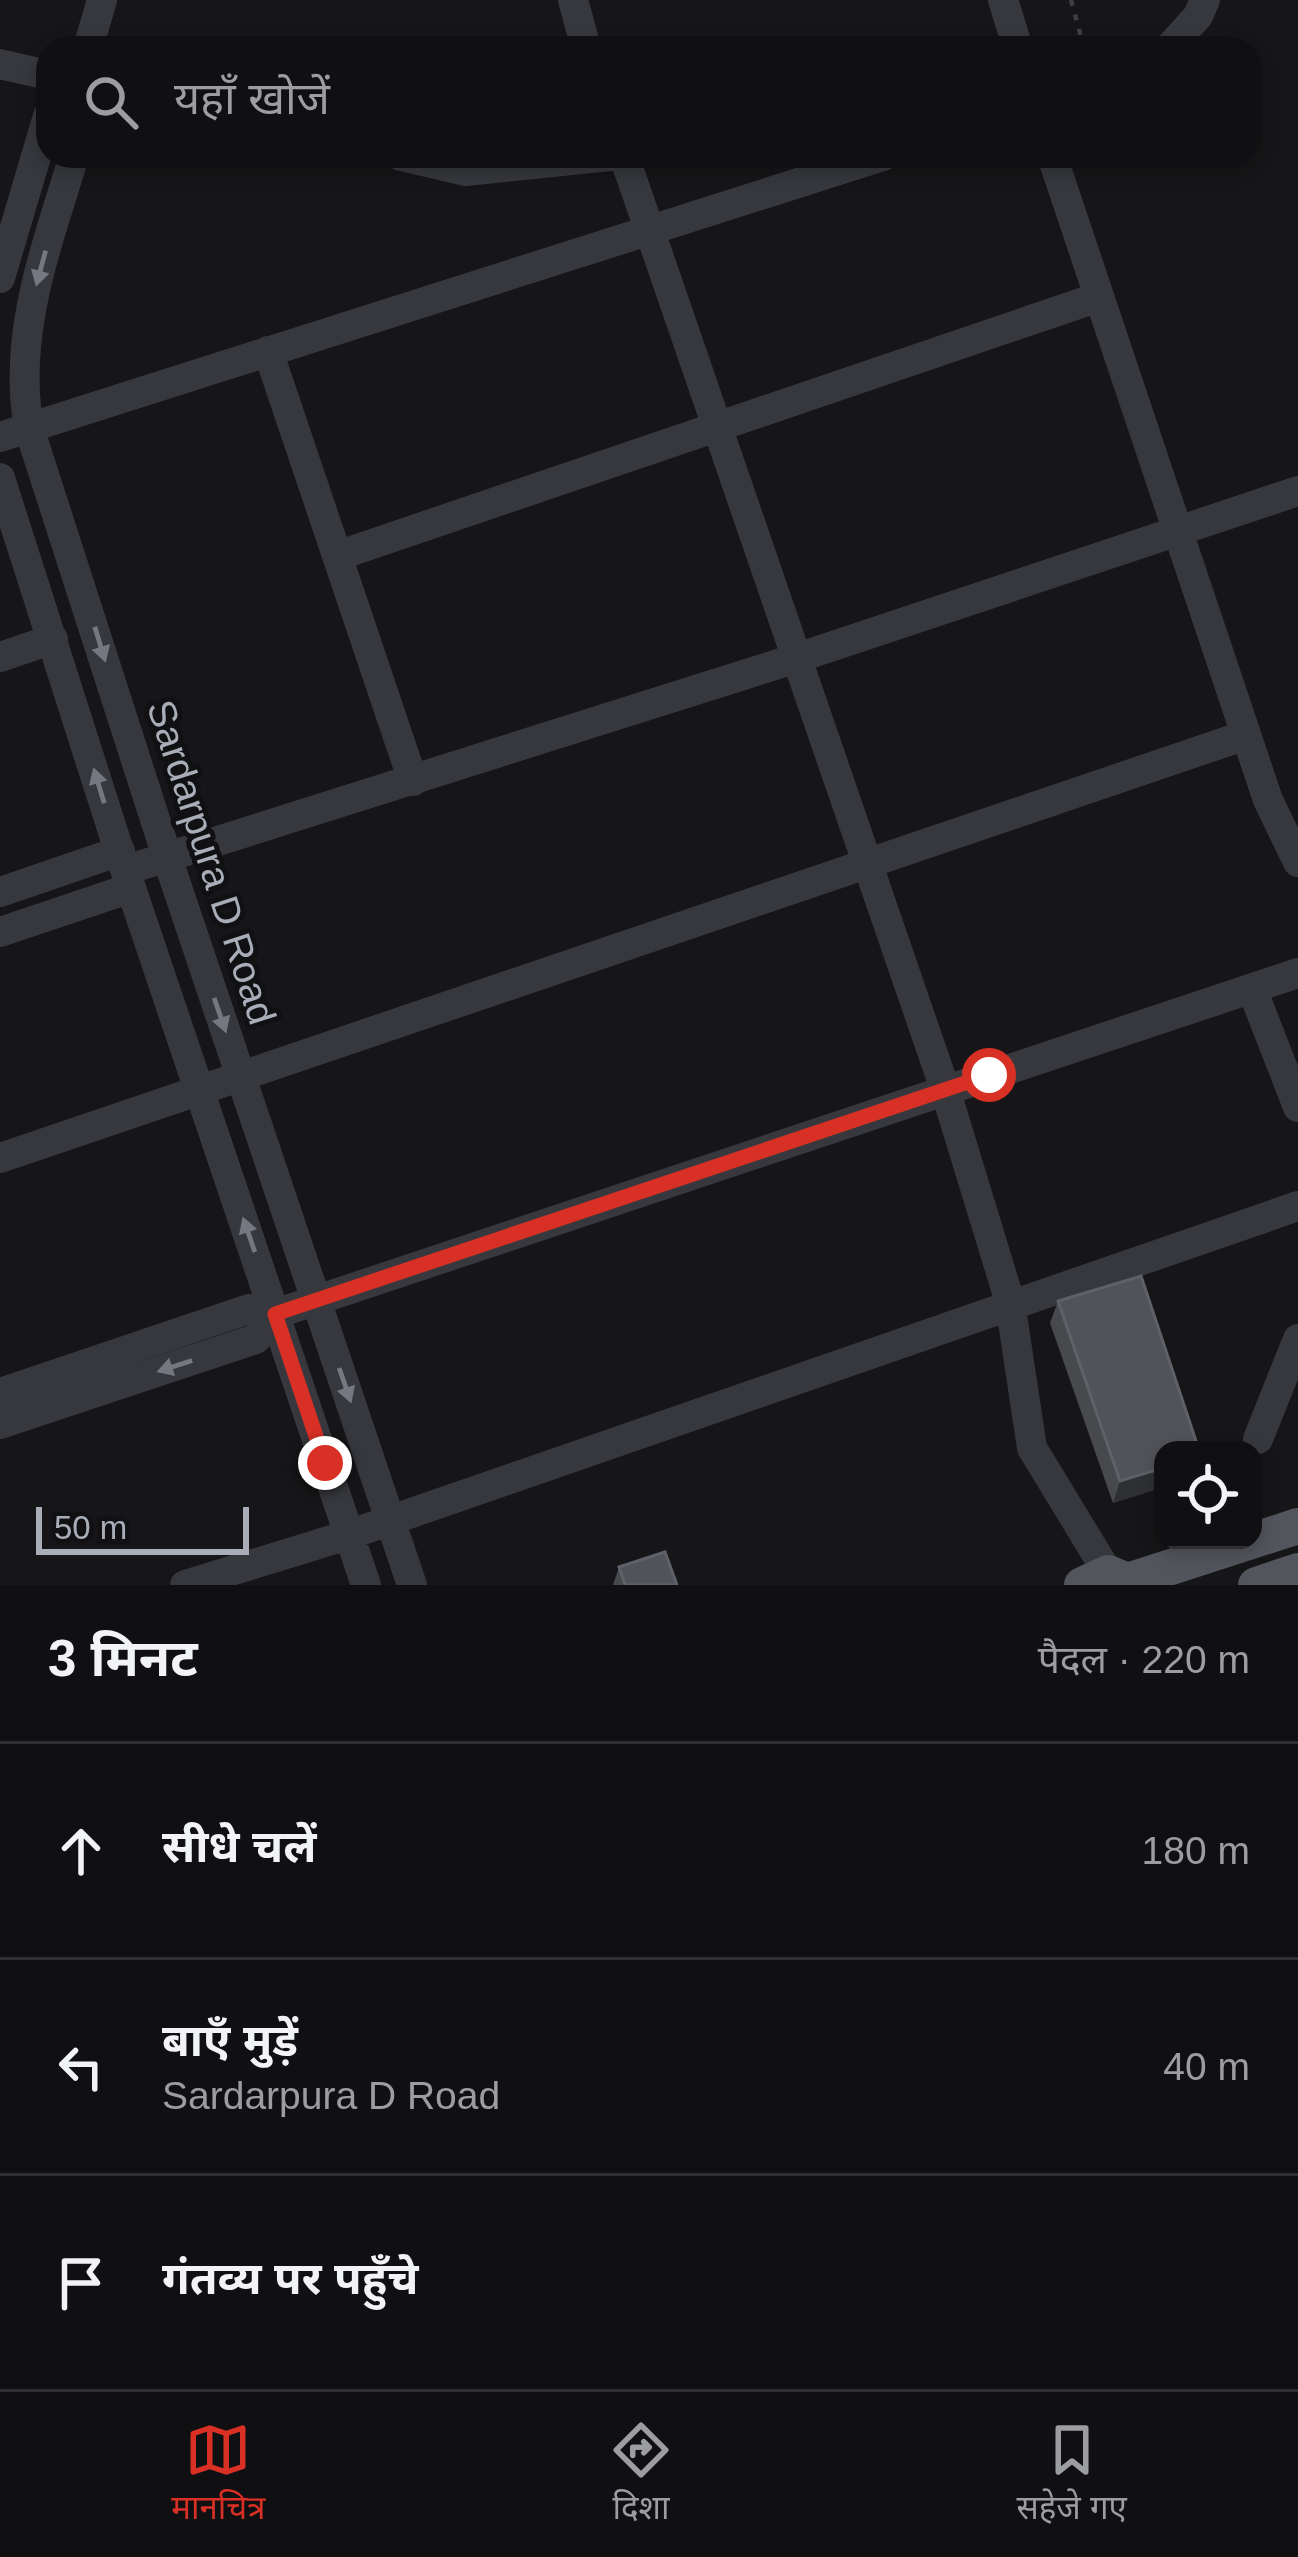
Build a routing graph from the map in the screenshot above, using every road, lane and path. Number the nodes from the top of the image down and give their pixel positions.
1 (102, 0) edge
2 (573, 0) edge
3 (1004, 0) edge
4 (1071, 0) edge
5 (1204, 0) edge
6 (92, 36) edge
7 (583, 36) edge
8 (1014, 36) edge
9 (1081, 36) edge
10 (1180, 36) edge
11 (0, 64) edge
12 (36, 72) edge
13 (36, 155) edge
14 (71, 168) edge
15 (453, 168) edge
16 (495, 168) edge
17 (628, 168) edge
18 (845, 168) edge
19 (1056, 168) edge
20 (646, 231) junction
21 (0, 273) edge
22 (1099, 297) junction
23 (268, 351) junction
24 (714, 423) junction
25 (15, 433) edge
26 (0, 478) edge
27 (1298, 491) edge
28 (1178, 532) junction
29 (337, 556) junction
30 (53, 639) junction
31 (0, 657) edge
32 (797, 658) junction
33 (1246, 735) junction
34 (413, 781) junction
35 (167, 857) junction
36 (1298, 862) edge
37 (868, 867) junction
38 (125, 870) junction
39 (0, 892) edge
40 (0, 932) edge
41 (1298, 973) edge
42 (1252, 989) junction
43 (242, 1078) junction
44 (945, 1089) junction
45 (200, 1091) junction
46 (1298, 1107) edge
47 (0, 1158) edge
48 (1298, 1206) edge
49 (316, 1300) junction
50 (1010, 1302) junction
51 (275, 1314) junction
52 (1298, 1339) edge
53 (0, 1394) edge
54 (0, 1424) edge
55 (1258, 1439) dead end
56 (391, 1520) junction
57 (1298, 1526) edge
58 (348, 1535) junction
59 (1114, 1580) edge
60 (185, 1585) edge
61 (366, 1585) edge
62 (412, 1585) edge

1 - 6 street
2 - 7 street
3 - 8 street
4 - 9 path
5 - 10 street
11 - 12 street
13 - 21 street
14 -> 25 street, Sardarpura D Road
15 - 16 street
17 - 20 street
18 - 20 street
19 - 22 street
20 - 23 street
20 - 24 street
22 - 24 street
22 - 28 street
23 - 25 street
23 - 29 street
24 - 29 street
24 - 32 street
25 -> 35 street, Sardarpura D Road
26 - 30 street
27 - 28 street
28 - 32 street
28 - 33 street
29 - 34 street
30 - 31 street
38 -> 30 street
32 - 34 street
32 - 37 street
33 - 36 street
33 - 37 street
34 - 35 street
35 - 38 street
35 -> 43 street, Sardarpura D Road
37 - 43 street
37 - 44 street
38 - 39 street
38 - 40 street
38 - 45 street
41 - 42 street
42 - 44 street
42 - 46 street
43 - 45 street
43 - 49 street, Sardarpura D Road
44 - 49 street
44 - 50 street
45 - 47 street
51 -> 45 street
48 - 50 street
49 - 51 street
49 -> 56 street, Sardarpura D Road
50 - 56 street
50 - 59 street
51 - 53 street
51 -> 54 street
51 - 58 street
52 - 55 street
56 - 58 street
56 - 62 street, Sardarpura D Road
57 - 59 main road
58 - 60 street
58 - 61 street

